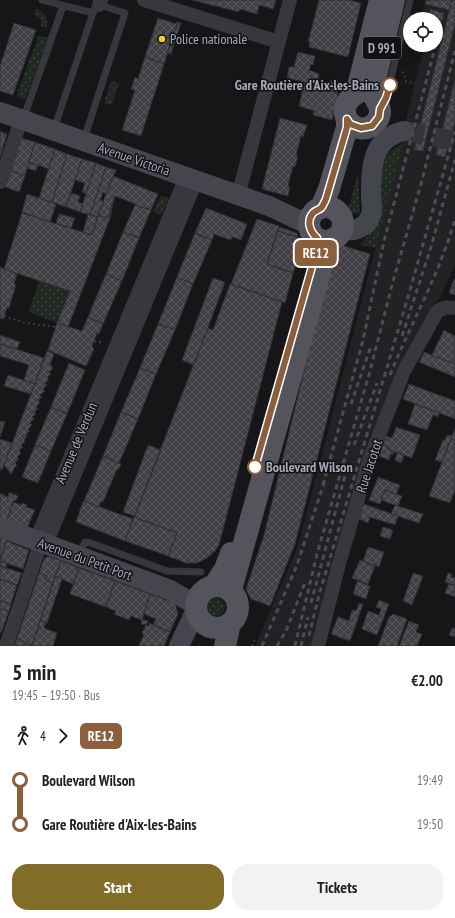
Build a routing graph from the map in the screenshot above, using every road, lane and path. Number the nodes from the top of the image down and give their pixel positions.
1 (42, 0) edge
2 (144, 0) edge
3 (290, 0) edge
4 (380, 0) edge
5 (394, 0) edge
6 (410, 0) edge
7 (63, 6) junction
8 (98, 6) edge
9 (443, 18) edge
10 (447, 20) dead end
11 (279, 42) junction
12 (394, 67) junction
13 (415, 83) dead end
14 (370, 100) junction
15 (0, 112) edge
16 (21, 120) junction
17 (354, 124) junction
18 (53, 131) junction
19 (404, 132) tunnel mouth
20 (83, 141) junction
21 (191, 179) junction
22 (0, 182) edge
23 (238, 196) junction
24 (327, 224) junction
25 (455, 308) edge
26 (4, 316) dead end
27 (56, 327) dead end
28 (0, 527) edge
29 (41, 542) junction
30 (209, 608) edge
31 (255, 639) dead end
32 (180, 644) edge
33 (6, 646) edge
34 (225, 646) edge
35 (252, 646) edge
36 (318, 646) edge

1 - 7 lane
2 - 11 street
3 - 11 street
4 - 14 main road, D 991
5 - 14 main road, D 991
6 - 12 lane
7 - 8 lane
7 - 16 lane
8 - 18 lane
8 - 20 lane
9 - 10 path
11 - 23 street
12 - 13 path
12 - 14 lane
14 - 17 main road
14 - 17 main road
15 - 16 street, Avenue Victoria
16 - 18 street, Avenue Victoria
16 - 22 street
17 - 24 main road
18 - 20 street, Avenue Victoria
19 - 24 street
20 - 21 street, Avenue Victoria
21 - 23 street, Avenue Victoria
21 - 29 street, Avenue de Verdun
23 - 24 street, Avenue Victoria
24 - 30 main road
25 - 36 street, Rue Jacotot
26 - 27 path
28 - 29 street, Avenue du Petit Port
29 - 30 street, Avenue du Petit Port
29 - 33 street, Avenue de Verdun
30 - 32 street
30 - 34 main road
31 - 35 path

